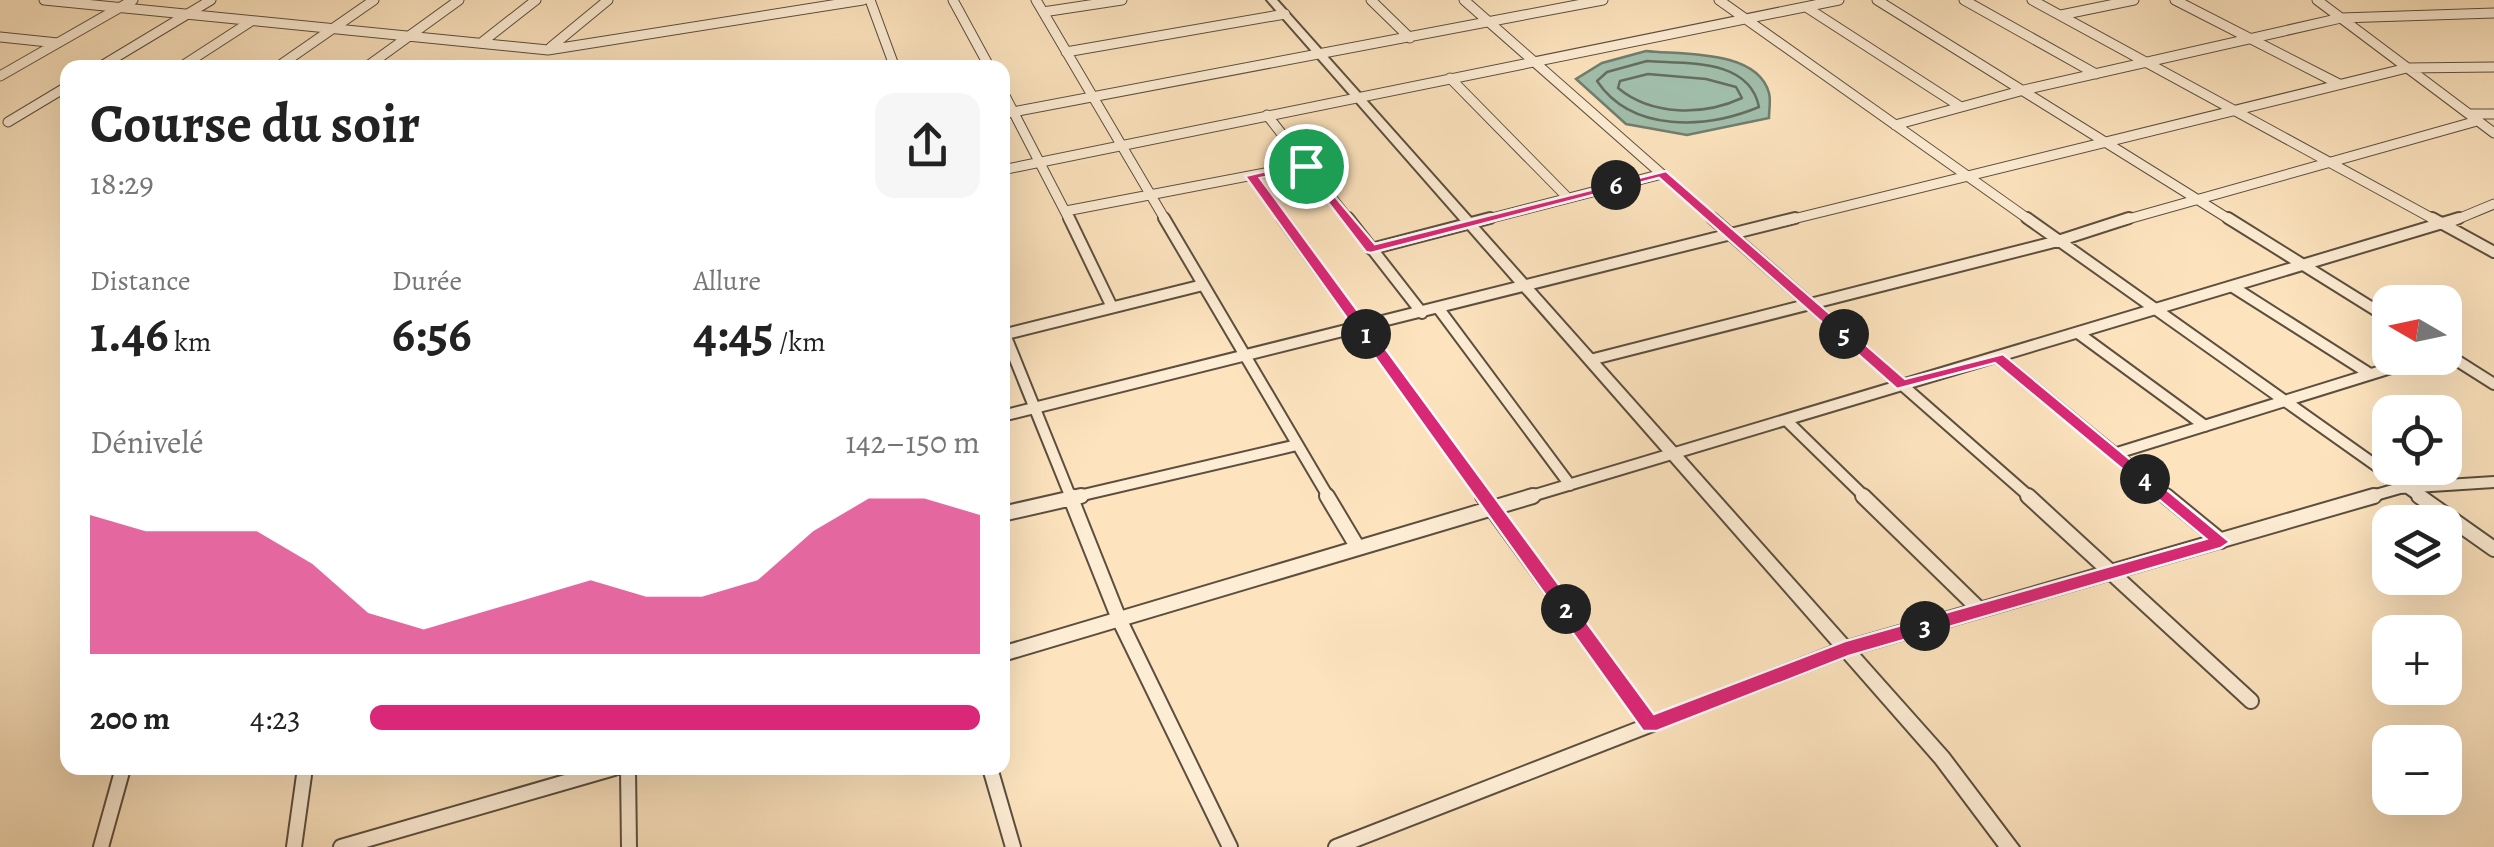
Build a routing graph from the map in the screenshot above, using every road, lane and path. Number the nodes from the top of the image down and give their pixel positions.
1 (44, 0) edge
2 (134, 0) edge
3 (211, 0) edge
4 (374, 0) edge
5 (458, 0) edge
6 (536, 0) edge
7 (608, 0) edge
8 (866, 0) edge
9 (953, 0) edge
10 (1036, 0) edge
11 (1122, 0) edge
12 (1272, 0) edge
13 (1370, 0) edge
14 (1464, 0) edge
15 (1604, 0) edge
16 (1719, 0) edge
17 (1839, 0) edge
18 (1877, 0) edge
19 (1964, 0) edge
20 (2032, 0) edge
21 (2134, 0) edge
22 (2175, 0) edge
23 (2317, 0) edge
24 (58, 1) edge
25 (1567, 3) edge
26 (1806, 7) junction
27 (120, 8) junction
28 (1043, 12) junction
29 (2494, 13) edge
30 (1284, 14) junction
31 (2061, 15) junction
32 (185, 16) junction
33 (2341, 18) junction
34 (1746, 19) junction
35 (250, 22) junction
36 (1490, 23) junction
37 (331, 28) junction
38 (0, 36) edge
39 (408, 36) junction
40 (1410, 38) junction
41 (2251, 38) junction
42 (58, 43) junction
43 (481, 43) junction
44 (548, 50) junction
45 (1066, 52) junction
46 (1320, 54) junction
47 (111, 60) edge
48 (191, 60) edge
49 (287, 60) edge
50 (375, 60) edge
51 (892, 60) edge
52 (986, 60) edge
53 (1534, 61) junction
54 (2147, 62) junction
55 (2494, 66) edge
56 (2407, 68) junction
57 (2096, 74) junction
58 (0, 76) edge
59 (1450, 78) junction
60 (2339, 84) junction
61 (2024, 90) junction
62 (60, 91) edge
63 (1358, 97) junction
64 (1093, 98) junction
65 (1010, 105) edge
66 (1961, 107) junction
67 (2234, 109) junction
68 (1014, 112) junction
69 (1010, 113) edge
70 (2494, 114) edge
71 (1267, 116) junction
72 (2473, 117) junction
73 (8, 122) dead end
74 (1895, 125) junction
75 (2494, 133) edge
76 (2108, 142) junction
77 (1121, 146) junction
78 (1042, 162) junction
79 (2334, 164) junction
80 (1306, 166) junction
81 (1010, 168) edge
82 (1662, 174) junction
83 (1251, 176) junction
84 (1968, 177) junction
85 (1151, 195) junction
86 (2196, 197) junction
87 (1568, 198) junction
88 (2494, 204) edge
89 (1066, 211) junction
90 (1469, 224) junction
91 (2445, 224) junction
92 (1734, 237) junction
93 (2058, 240) junction
94 (1371, 249) junction
95 (2494, 252) edge
96 (2306, 266) junction
97 (1203, 285) junction
98 (2234, 287) junction
99 (1526, 288) junction
100 (1808, 302) junction
101 (1111, 305) junction
102 (2372, 308) edge
103 (1440, 309) junction
104 (2156, 310) junction
105 (1422, 313) junction
106 (1362, 328) junction
107 (1010, 330) edge
108 (2078, 333) junction
109 (1010, 346) edge
110 (1246, 356) junction
111 (1997, 358) junction
112 (1590, 360) junction
113 (2462, 364) edge
114 (2370, 374) joint
115 (2494, 384) edge
116 (1902, 386) junction
117 (2284, 401) junction
118 (1036, 408) junction
119 (1010, 414) edge
120 (1786, 420) junction
121 (2205, 426) junction
122 (1298, 445) junction
123 (1673, 454) junction
124 (2114, 454) junction
125 (2494, 482) edge
126 (1570, 485) junction
127 (2407, 488) junction
128 (1070, 497) junction
129 (1492, 508) junction
130 (1010, 512) edge
131 (2221, 542) junction
132 (1358, 548) junction
133 (2494, 549) edge
134 (2112, 572) junction
135 (1980, 610) junction
136 (1119, 619) junction
137 (1845, 649) junction
138 (1010, 652) edge
139 (2252, 701) dead end
140 (1650, 725) junction
141 (120, 775) edge
142 (304, 775) edge
143 (590, 775) edge
144 (628, 775) edge
145 (992, 775) edge
146 (101, 847) edge
147 (294, 847) edge
148 (341, 847) edge
149 (630, 847) edge
150 (1013, 847) edge
151 (1230, 847) edge
152 (1336, 847) edge
153 (2010, 847) edge

1 - 24 street
2 - 27 street
3 - 32 street
4 - 37 street
5 - 39 street
6 - 43 street
7 - 44 street
8 - 44 street
8 - 51 street
9 - 52 street
10 - 28 street
11 - 28 street
12 - 30 street
13 - 40 street
14 - 36 street
15 - 25 street
16 - 34 street
17 - 26 street
18 - 61 street
19 - 57 street
20 - 31 street
21 - 31 street
22 - 41 street
23 - 33 street
24 - 27 street
25 - 36 street
26 - 34 street
26 - 66 street
27 - 32 street
27 - 42 street
28 - 45 street
29 - 33 street
30 - 45 street
30 - 46 street
31 - 54 street
32 - 35 street
32 - 47 street
33 - 41 street
33 - 56 street
34 - 53 street
34 - 74 street
35 - 37 street
35 - 48 street
36 - 40 street
36 - 53 street
37 - 39 street
37 - 49 street
38 - 42 street
39 - 43 street
39 - 50 street
40 - 46 street
41 - 54 street
41 - 60 street
42 - 58 street
43 - 44 street
45 - 64 street
46 - 63 street
46 - 64 street
53 - 59 street
53 - 82 street
54 - 57 street
54 - 67 street
55 - 56 street
56 - 60 street
56 - 72 street
57 - 61 street
59 - 63 street
59 - 87 street
60 - 67 street
61 - 66 street
61 - 76 street
62 - 73 street
63 - 71 street
63 - 90 street
64 - 68 street
64 - 77 street
65 - 68 street
66 - 74 street
67 - 76 street
67 - 79 street
68 - 69 street
68 - 78 street
70 - 72 street
71 - 77 street
71 - 80 street
72 - 75 street
72 - 79 street
74 - 84 street
76 - 84 street
76 - 86 street
77 - 78 street
77 - 85 street
78 - 81 street
78 - 89 street
79 - 86 street
79 - 91 street
80 - 83 street
80 - 94 street
82 - 87 street
82 - 92 street
83 - 85 street
83 - 106 street
84 - 92 street
84 - 93 street
85 - 89 street
85 - 97 street
86 - 93 street
86 - 96 street
87 - 90 street
88 - 91 street
89 - 101 street
90 - 94 street
90 - 99 street
91 - 95 street
91 - 96 street
92 - 99 street
92 - 100 street
93 - 100 street
93 - 104 street
94 - 105 street
96 - 98 street
96 - 102 street
97 - 101 street
97 - 110 street
98 - 104 street
98 - 114 street
99 - 103 street
99 - 112 street
100 - 112 street
100 - 116 street
101 - 107 street
103 - 105 street
103 - 126 street
104 - 108 street
104 - 117 street
105 - 106 street
106 - 110 street
106 - 129 street
108 - 111 street
108 - 121 street
109 - 118 street
110 - 118 street
110 - 122 street
111 - 116 street
111 - 124 street
112 - 123 street
113 - 115 street
114 - 117 street
116 - 120 street
116 - 134 street
117 - 121 street
117 - 127 street
118 - 119 street
118 - 128 street
120 - 123 street
120 - 135 street
121 - 124 street
122 - 128 street
122 - 132 street
123 - 126 street
123 - 137 street
124 - 131 street
125 - 127 street
126 - 129 street
127 - 131 street
127 - 133 street
128 - 130 street
128 - 136 street
129 - 132 street
129 - 140 street
131 - 134 street
132 - 136 street
134 - 135 street
134 - 139 street
135 - 137 street
136 - 138 street
136 - 151 street
137 - 140 street
137 - 153 street
140 - 152 street
141 - 146 street
142 - 147 street
143 - 148 street
144 - 149 street
145 - 150 street

